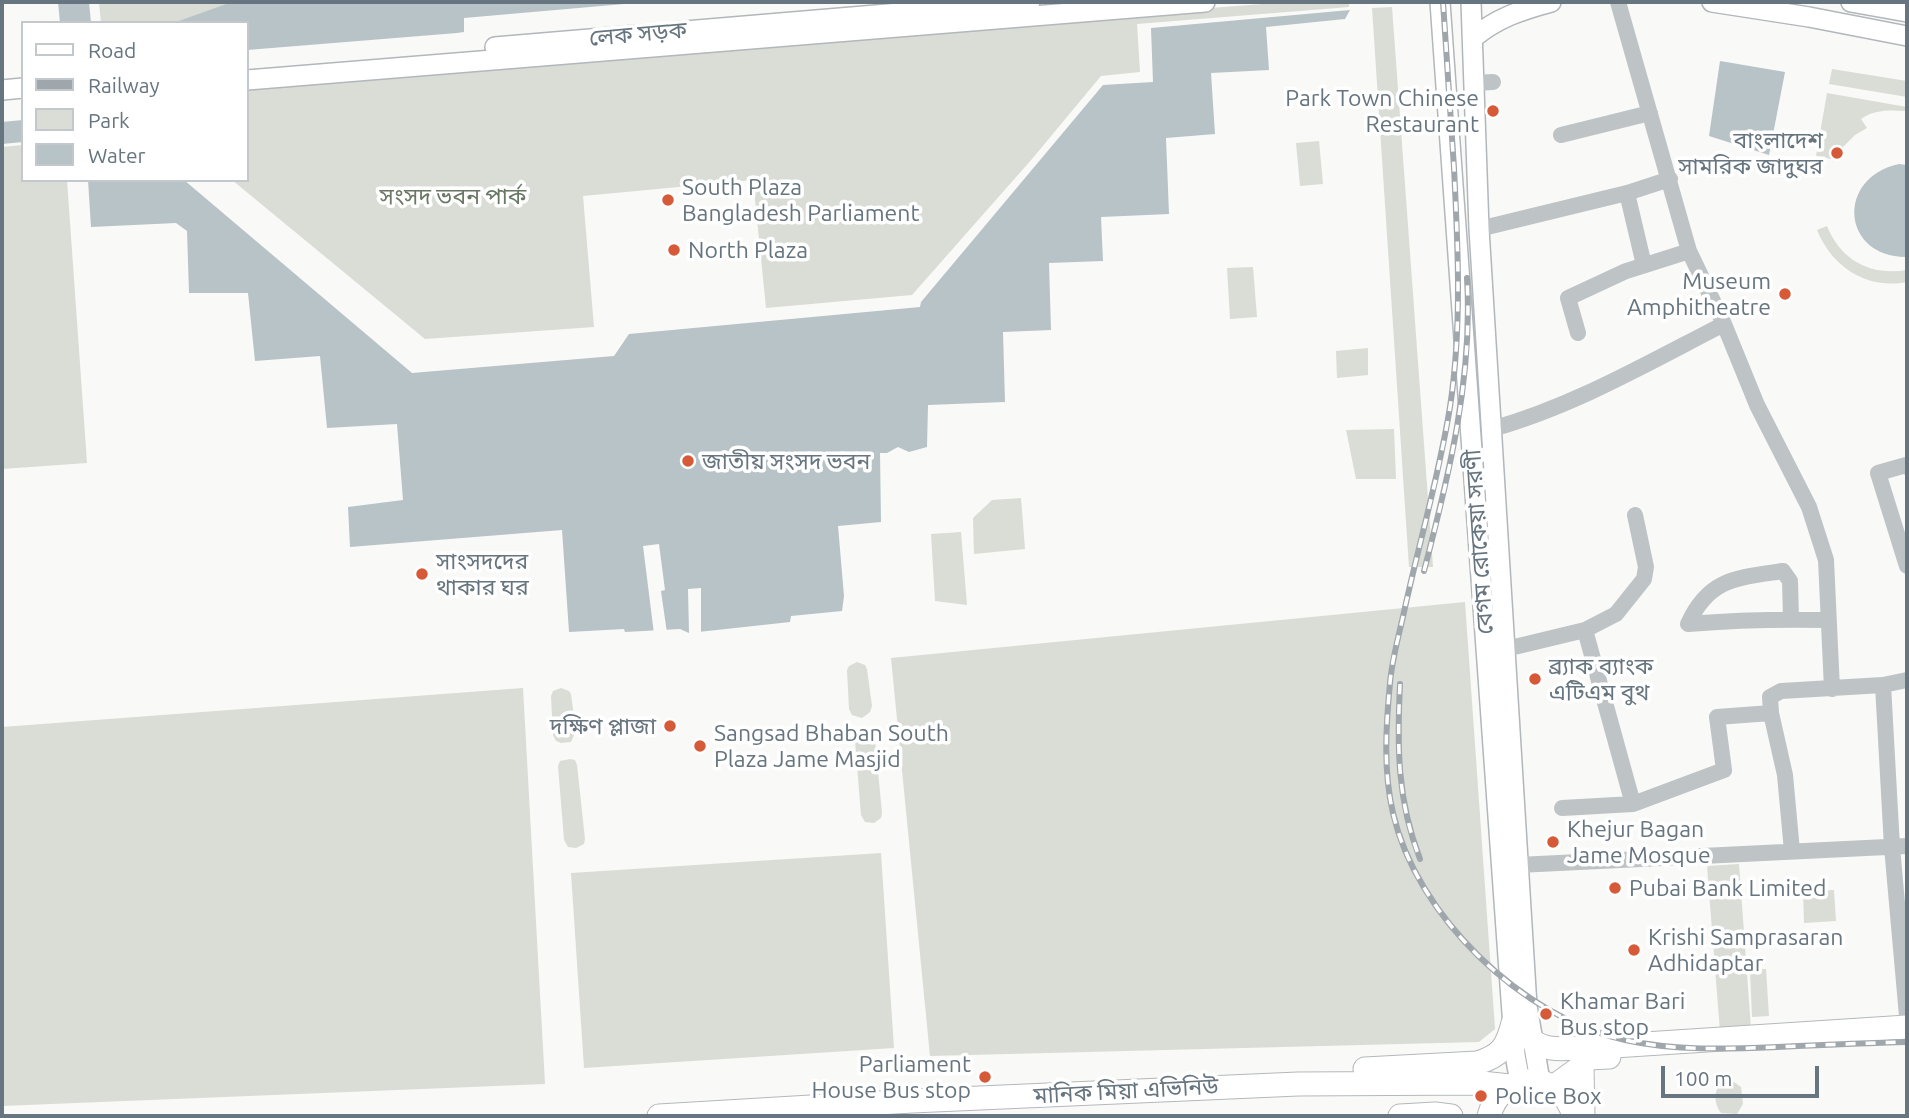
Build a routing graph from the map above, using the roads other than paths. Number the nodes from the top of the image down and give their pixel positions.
1 (1030, 2) edge
2 (1205, 2) edge
3 (1440, 2) edge
4 (1471, 2) edge
5 (1551, 2) edge
6 (1618, 2) edge
7 (1712, 2) edge
8 (1852, 2) edge
9 (1907, 12) edge
10 (1907, 37) edge
11 (1473, 38) junction
12 (248, 69) edge
13 (248, 80) edge
14 (21, 88) edge
15 (2, 90) edge
16 (21, 99) edge
17 (2, 100) edge
18 (1650, 113) junction
19 (1560, 135) dead end
20 (1670, 179) junction
21 (1627, 193) junction
22 (1479, 229) junction
23 (1689, 251) junction
24 (1644, 265) junction
25 (1724, 324) junction
26 (1578, 333) dead end
27 (1492, 429) junction
28 (1907, 467) edge
29 (1635, 515) dead end
30 (1907, 563) edge
31 (1791, 619) junction
32 (1828, 620) junction
33 (1585, 630) junction
34 (1506, 649) junction
35 (1907, 680) edge
36 (1883, 685) junction
37 (1832, 689) junction
38 (1772, 713) junction
39 (1633, 804) junction
40 (1562, 808) dead end
41 (1900, 846) edge
42 (1792, 851) junction
43 (1518, 865) junction
44 (1907, 1016) edge
45 (1513, 1023) junction
46 (1907, 1027) edge
47 (1907, 1040) edge
48 (1533, 1041) junction
49 (1582, 1066) junction
50 (1298, 1084) junction
51 (1531, 1084) junction
52 (913, 1109) edge
53 (659, 1116) edge
54 (1400, 1116) edge
55 (1451, 1116) edge
56 (1489, 1116) edge
57 (1574, 1116) edge
58 (1583, 1116) edge

1 - 12 main road, লেক সড়ক
2 - 13 main road
3 - 45 main road, বেগম রোকেয়া সরণী
4 - 11 main road, বেগম রোকেয়া সরণী
5 - 11 main road
6 - 18 street
7 - 10 main road
8 - 9 main road
11 - 22 main road, বেগম রোকেয়া সরণী
14 - 15 main road
16 - 17 main road
18 - 19 street
18 - 20 street
20 - 21 street
20 - 23 street
21 - 22 street
21 - 24 street
22 - 27 main road, বেগম রোকেয়া সরণী
23 - 24 street
23 - 25 street
24 - 26 street
25 - 27 street
25 - 32 street
27 - 34 main road, বেগম রোকেয়া সরণী
28 - 30 street
29 - 33 street
31 - 31 street
31 - 32 street
32 - 37 street
33 - 34 street
33 - 39 street
34 - 43 main road, বেগম রোকেয়া সরণী
35 - 36 street
36 - 37 street
36 - 41 street
37 - 38 street
38 - 39 street
38 - 42 street
39 - 40 street
41 - 42 street
41 - 44 street
42 - 43 street
43 - 48 main road, বেগম রোকেয়া সরণী
45 - 50 highway
45 - 51 main road, বেগম রোকেয়া সরণী
46 - 48 highway
47 - 49 highway
48 - 51 main road, বেগম রোকেয়া সরণী
49 - 51 highway
49 - 58 highway
50 - 51 highway, মানিক মিয়া এভিনিউ
50 - 52 highway, মানিক মিয়া এভিনিউ
51 - 56 highway
51 - 57 highway
52 - 53 highway, মানিক মিয়া এভিনিউ
54 - 55 highway

